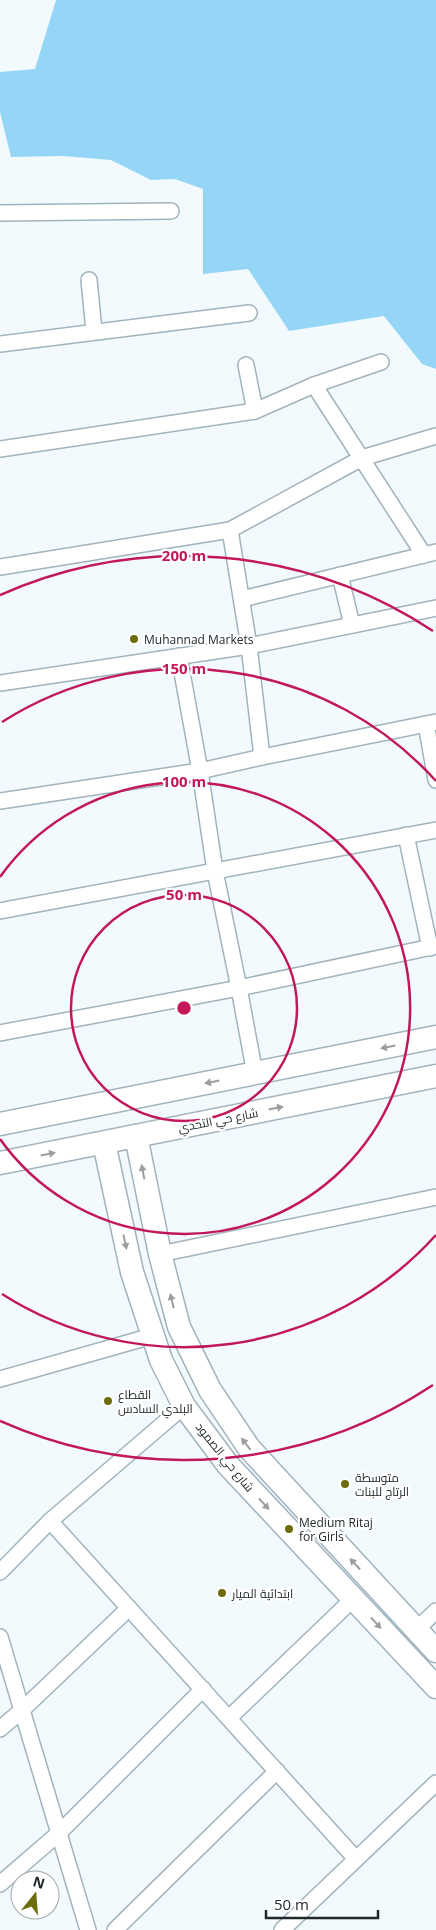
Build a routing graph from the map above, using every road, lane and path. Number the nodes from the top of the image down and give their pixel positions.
1 (171, 211) dead end
2 (0, 213) edge
3 (89, 280) dead end
4 (249, 314) dead end
5 (94, 331) junction
6 (0, 344) edge
7 (381, 362) dead end
8 (246, 365) dead end
9 (314, 385) junction
10 (255, 411) junction
11 (436, 436) edge
12 (0, 449) edge
13 (362, 458) junction
14 (230, 530) junction
15 (430, 553) edge
16 (0, 568) edge
17 (340, 575) junction
18 (242, 599) junction
19 (436, 608) edge
20 (352, 625) junction
21 (249, 646) junction
22 (179, 656) junction
23 (0, 683) edge
24 (431, 723) edge
25 (262, 757) junction
26 (200, 771) junction
27 (436, 780) edge
28 (0, 801) edge
29 (436, 830) edge
30 (406, 835) junction
31 (215, 871) junction
32 (0, 911) edge
33 (433, 947) edge
34 (239, 988) junction
35 (0, 1033) edge
36 (436, 1037) edge
37 (255, 1074) junction
38 (436, 1076) edge
39 (3, 1124) edge
40 (136, 1136) junction
41 (104, 1143) junction
42 (5, 1160) edge
43 (436, 1197) edge
44 (150, 1204) junction
45 (118, 1211) junction
46 (160, 1254) junction
47 (152, 1336) junction
48 (0, 1380) edge
49 (184, 1406) junction
50 (50, 1521) junction
51 (0, 1572) edge
52 (353, 1599) junction
53 (129, 1608) junction
54 (436, 1611) edge
55 (416, 1630) junction
56 (0, 1637) edge
57 (434, 1649) edge
58 (413, 1662) junction
59 (436, 1687) edge
60 (203, 1689) junction
61 (22, 1710) junction
62 (229, 1718) junction
63 (0, 1729) edge
64 (277, 1771) junction
65 (436, 1783) edge
66 (59, 1833) junction
67 (356, 1859) junction
68 (0, 1884) edge
69 (88, 1930) edge
70 (115, 1930) edge
71 (282, 1930) edge

1 - 2 street
3 - 5 street
4 - 5 street
5 - 6 street
7 - 9 street
8 - 10 street
9 - 10 street
9 - 13 street
10 - 12 street
11 - 13 street
13 - 14 street
13 - 15 street
14 - 16 street
14 - 18 street
15 - 17 street
17 - 18 street
17 - 20 street
18 - 21 street
19 - 20 street
20 - 21 street
21 - 22 street
21 - 25 street
22 - 23 street
22 - 26 street
24 - 25 street
24 - 27 street
25 - 26 street
26 - 28 street
26 - 31 street
29 - 30 street
30 - 31 street
30 - 33 street
31 - 32 street
31 - 34 street
33 - 34 street
34 - 35 street
34 - 37 street
36 -> 37 street
37 -> 39 street
40 -> 38 street, شارع حي التحدي
40 - 41 street, شارع حي التحدي
44 -> 40 street
42 -> 41 street, شارع حي التحدي
41 - 45 street, شارع حي الصمود
43 - 46 street
44 - 45 street
44 - 46 street
45 -> 47 street, شارع حي الصمود
55 -> 46 street
47 - 48 street
47 - 49 street, شارع حي الصمود
49 - 50 street
49 -> 52 street, شارع حي الصمود
50 - 51 street
50 - 53 street
52 -> 58 street, شارع حي الصمود
52 - 62 street
53 - 60 street
53 - 61 street
54 - 55 street
55 - 57 street
56 - 61 street
57 - 58 street
58 - 59 street, شارع حي الصمود
60 - 62 street
60 - 66 street
61 - 63 street
61 - 66 street
62 - 64 street
64 - 67 street
64 - 70 street
65 - 67 street
66 - 68 street
66 - 69 street
67 - 71 street

